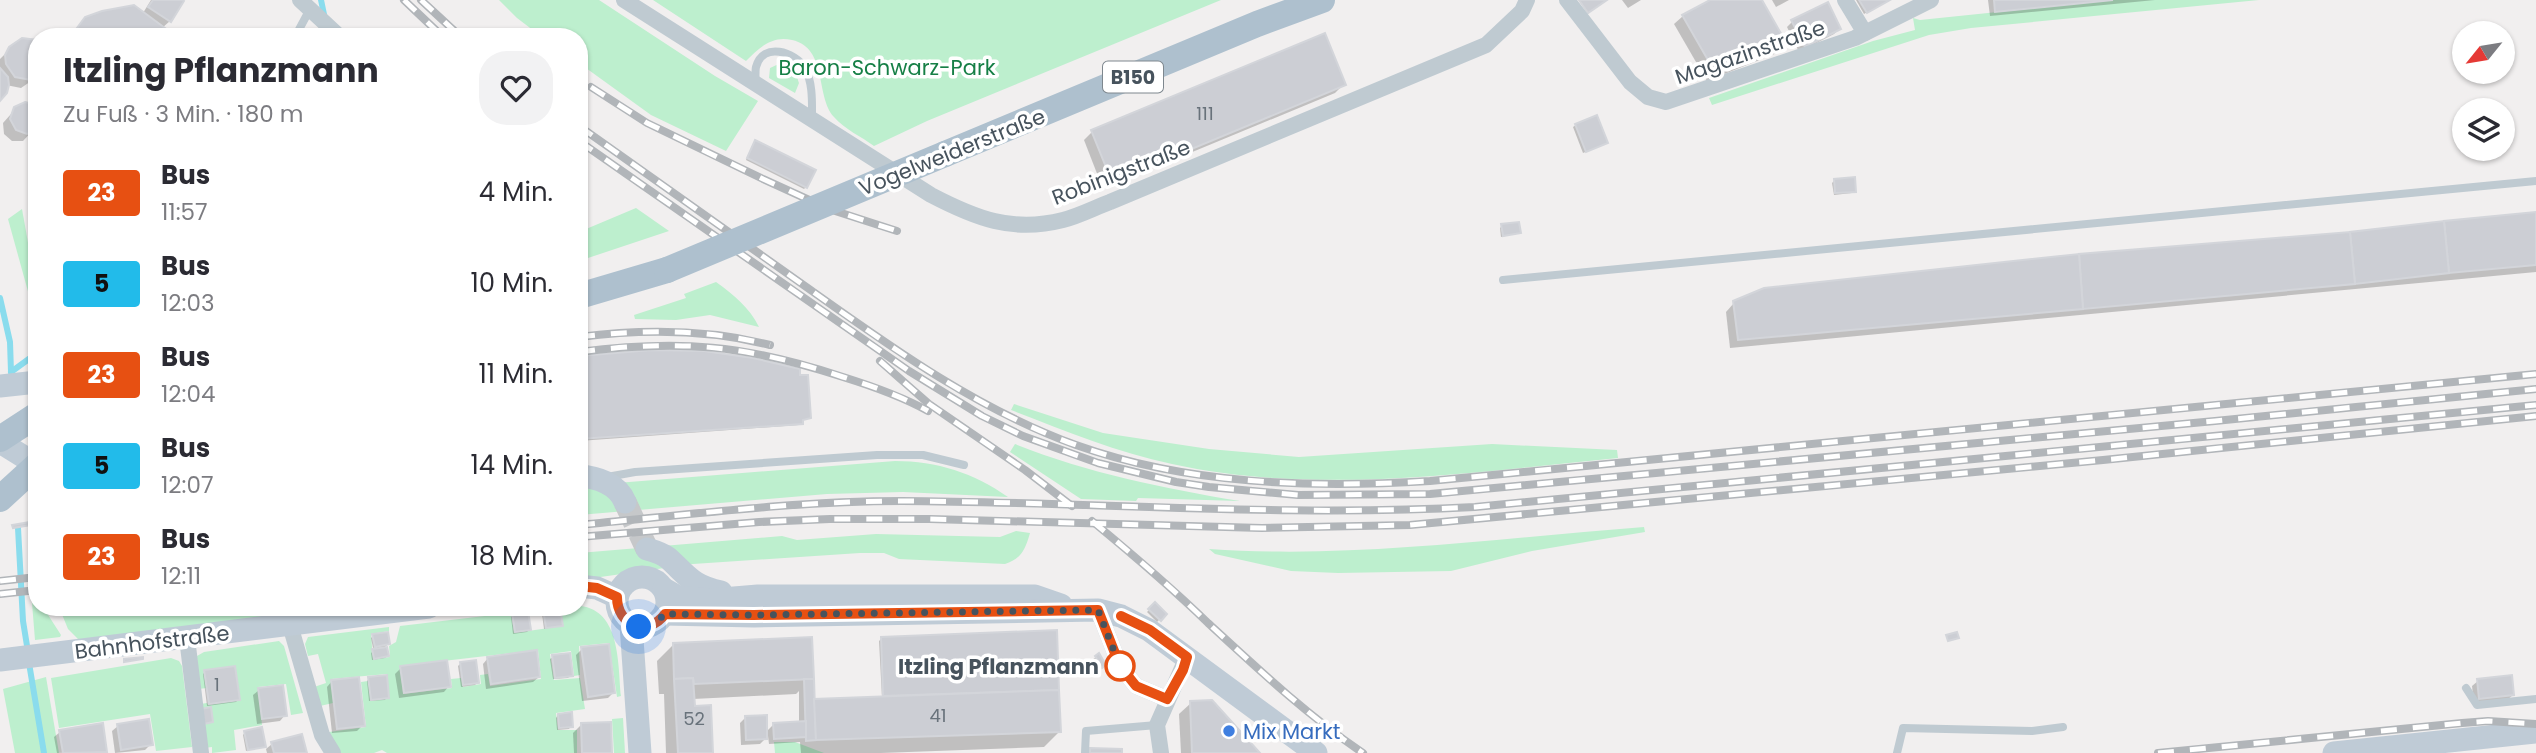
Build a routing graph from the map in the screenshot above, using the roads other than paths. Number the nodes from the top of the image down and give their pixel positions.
1 (624, 0) edge
2 (1322, 0) edge
3 (1527, 0) edge
4 (1567, 0) edge
5 (1845, 0) edge
6 (1924, 1) edge
7 (309, 8) edge
8 (299, 28) edge
9 (330, 28) edge
10 (1866, 33) junction
11 (755, 85) junction
12 (812, 121) junction
13 (2536, 181) edge
14 (1503, 280) dead end
15 (588, 293) edge
16 (28, 383) edge
17 (0, 386) edge
18 (28, 421) edge
19 (0, 441) edge
20 (28, 459) edge
21 (964, 465) dead end
22 (635, 472) junction
23 (28, 473) edge
24 (588, 477) edge
25 (588, 478) edge
26 (0, 499) edge
27 (623, 499) joint
28 (659, 584) junction
29 (588, 587) edge
30 (736, 596) junction
31 (617, 597) junction
32 (1074, 609) junction
33 (1098, 610) junction
34 (665, 614) junction
35 (360, 616) edge
36 (290, 625) junction
37 (631, 625) junction
38 (187, 638) junction
39 (1187, 657) junction
40 (0, 660) edge
41 (2466, 688) dead end
42 (1167, 699) junction
43 (2536, 699) edge
44 (1157, 725) junction
45 (2063, 727) dead end
46 (2536, 732) edge
47 (201, 753) edge
48 (333, 753) edge
49 (640, 753) edge
50 (1085, 753) edge
51 (1161, 753) edge
52 (1316, 753) edge
53 (1897, 753) edge
54 (2334, 753) edge

1 - 11 street, Robinigstraße
2 - 15 main road, Vogelweiderstraße / B150, bridge
3 - 12 street, Robinigstraße
4 - 10 street, Magazinstraße
5 - 10 street
6 - 10 street, Magazinstraße
7 - 8 lane
7 - 9 street
11 - 12 street, Robinigstraße
11 - 12 lane
13 - 14 lane
16 - 17 main road
18 - 19 main road
19 - 20 main road
21 - 22 lane
22 - 24 lane
22 - 27 lane
23 - 26 main road
25 - 27 main road
28 - 30 main road
28 - 30 main road
28 - 31 main road
28 - 34 main road
29 - 31 main road
30 - 32 main road
31 - 37 main road
32 - 33 main road
32 - 34 main road
33 - 39 main road
33 - 42 street
34 - 37 main road
35 - 36 main road, Bahnhofstraße
36 - 38 main road, Bahnhofstraße
36 - 48 street
37 - 49 main road
38 - 40 main road, Bahnhofstraße
38 - 47 street
39 - 42 street
39 - 52 main road
41 - 43 lane
42 - 44 street
44 - 50 lane
44 - 51 street
45 - 53 lane
46 - 54 main road

